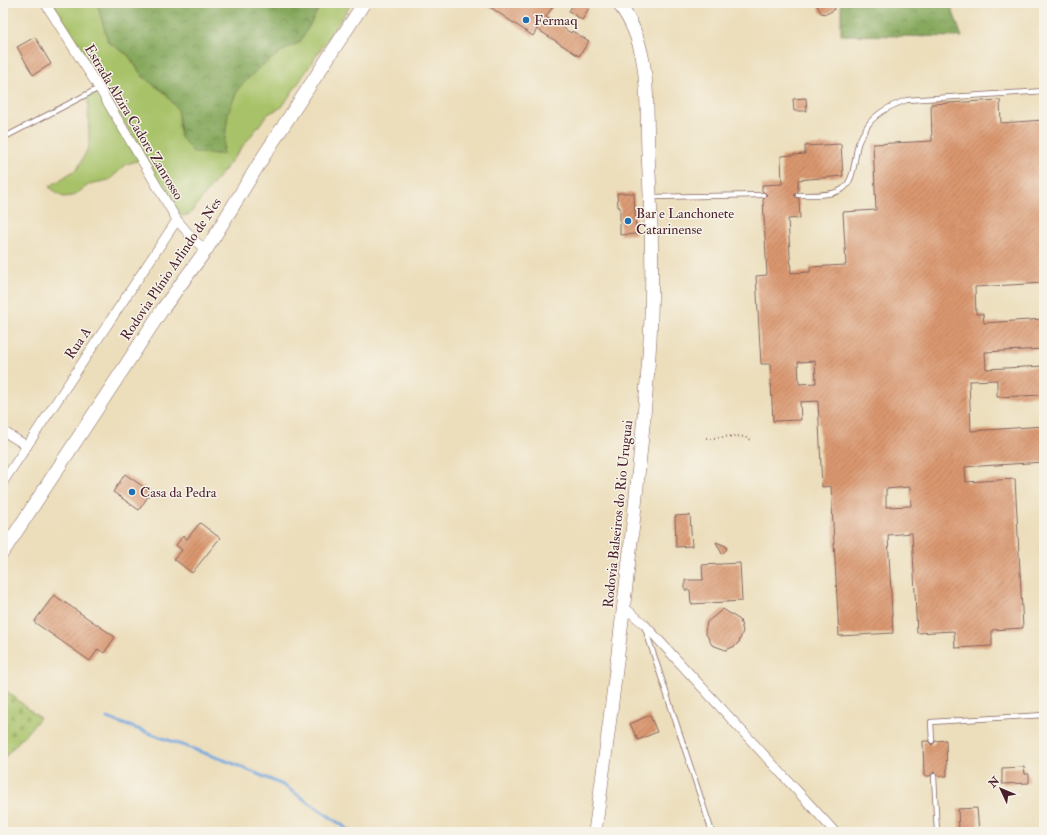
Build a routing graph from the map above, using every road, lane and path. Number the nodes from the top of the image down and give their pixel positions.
1 (45, 3) edge
2 (364, 3) edge
3 (618, 3) edge
4 (99, 88) junction
5 (1044, 91) edge
6 (3, 138) edge
7 (798, 195) dead end
8 (763, 196) dead end
9 (650, 197) junction
10 (177, 220) junction
11 (206, 250) junction
12 (3, 431) edge
13 (706, 438) dead end
14 (751, 440) dead end
15 (27, 446) junction
16 (3, 482) edge
17 (3, 552) edge
18 (624, 607) junction
19 (644, 624) junction
20 (1044, 715) edge
21 (932, 741) dead end
22 (934, 776) dead end
23 (595, 832) edge
24 (712, 832) edge
25 (835, 832) edge
26 (937, 832) edge

1 - 4 street, Estrada Alzira Cadore Zanrosso
2 - 11 main road, Rodovia Plínio Arlindo de Nes
3 - 9 main road, Rodovia Balseiros do Rio Uruguai
4 - 6 lane
4 - 10 street, Estrada Alzira Cadore Zanrosso
5 - 7 lane
8 - 9 lane
9 - 18 main road, Rodovia Balseiros do Rio Uruguai
10 - 11 street, Estrada Alzira Cadore Zanrosso
10 - 15 street, Rua A
11 - 17 main road, Rodovia Plínio Arlindo de Nes
12 - 15 street
13 - 14 path
15 - 16 street, Rua A
18 - 19 street
18 - 23 main road, Rodovia Balseiros do Rio Uruguai
19 - 24 lane
19 - 25 street
20 - 21 lane
22 - 26 lane

